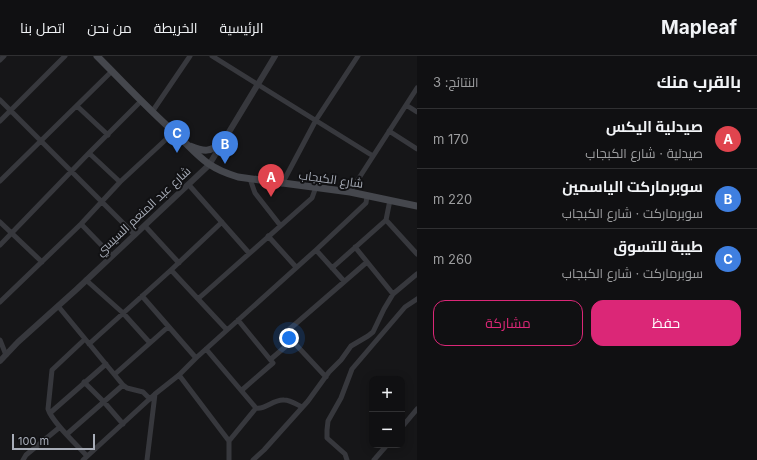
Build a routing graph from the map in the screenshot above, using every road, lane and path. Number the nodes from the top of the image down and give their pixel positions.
1 (4, 56) edge
2 (65, 56) edge
3 (190, 56) edge
4 (212, 56) edge
5 (275, 56) edge
6 (358, 56) edge
7 (102, 58) edge
8 (0, 60) edge
9 (112, 70) junction
10 (258, 84) junction
11 (417, 88) edge
12 (0, 100) edge
13 (141, 101) junction
14 (76, 106) junction
15 (406, 106) junction
16 (10, 110) junction
17 (152, 112) junction
18 (417, 112) edge
19 (316, 120) junction
20 (0, 121) edge
21 (388, 131) junction
22 (174, 132) junction
23 (108, 135) junction
24 (40, 140) junction
25 (223, 142) junction
26 (187, 145) junction
27 (417, 149) edge
28 (89, 152) junction
29 (373, 156) junction
30 (209, 165) junction
31 (72, 171) junction
32 (250, 179) junction
33 (0, 181) edge
34 (120, 182) junction
35 (282, 184) junction
36 (189, 185) junction
37 (316, 187) junction
38 (350, 192) junction
39 (367, 196) junction
40 (390, 200) junction
41 (102, 202) junction
42 (417, 206) edge
43 (386, 220) junction
44 (0, 222) edge
45 (222, 222) junction
46 (81, 224) junction
47 (280, 225) junction
48 (145, 226) junction
49 (11, 233) junction
50 (135, 235) junction
51 (268, 236) junction
52 (0, 245) edge
53 (355, 247) junction
54 (316, 250) junction
55 (249, 254) junction
56 (417, 254) edge
57 (112, 256) junction
58 (42, 262) junction
59 (367, 262) junction
60 (179, 263) junction
61 (296, 267) junction
62 (332, 268) junction
63 (171, 270) junction
64 (417, 274) edge
65 (86, 280) junction
66 (344, 281) junction
67 (393, 294) junction
68 (142, 296) junction
69 (199, 298) junction
70 (417, 299) edge
71 (0, 302) edge
72 (58, 306) junction
73 (123, 313) junction
74 (238, 320) junction
75 (168, 327) junction
76 (228, 330) junction
77 (0, 340) edge
78 (292, 341) junction
79 (87, 342) junction
80 (150, 343) junction
81 (206, 349) junction
82 (6, 355) junction
83 (196, 358) junction
84 (271, 359) junction
85 (0, 361) edge
86 (106, 364) junction
87 (115, 374) junction
88 (179, 375) junction
89 (326, 377) junction
90 (84, 382) junction
91 (123, 385) junction
92 (242, 390) junction
93 (155, 394) junction
94 (150, 399) junction
95 (104, 402) junction
96 (302, 407) junction
97 (256, 408) junction
98 (417, 409) edge
99 (50, 413) junction
100 (405, 423) edge
101 (123, 424) junction
102 (60, 427) junction
103 (67, 434) junction
104 (229, 441) junction
105 (384, 448) edge
106 (88, 456) junction
107 (23, 460) edge
108 (83, 460) edge
109 (147, 460) edge
110 (229, 460) edge
111 (253, 460) edge
112 (347, 460) edge
113 (374, 460) edge

1 - 8 street
2 - 16 street
3 - 17 street
4 - 10 street
5 - 10 street, شارع عبد المنعم السيسي
6 - 19 street
7 - 9 main road, شارع الكبجاب
9 - 13 main road, شارع الكبجاب
9 - 14 street
10 - 19 street
10 - 25 street, شارع عبد المنعم السيسي
11 - 15 street
12 - 16 street
13 - 17 main road, شارع الكبجاب
13 - 23 street
14 - 23 street
14 - 24 street
15 - 18 street
15 - 21 street
16 - 20 street
16 - 24 street
17 - 22 main road, شارع الكبجاب
19 - 29 street
19 - 35 street
21 - 27 street
21 - 29 street
22 - 26 main road, شارع الكبجاب
22 - 34 street
23 - 28 street
24 - 31 street
24 - 33 street
25 - 26 main road
25 - 30 street, شارع عبد المنعم السيسي
26 - 30 main road, شارع الكبجاب
28 - 31 street
28 - 34 street
29 - 38 street
30 - 32 main road, شارع الكبجاب
30 - 36 street, شارع عبد المنعم السيسي
31 - 41 street
31 - 49 street
32 - 35 main road, شارع الكبجاب
32 - 47 street
34 - 41 street
35 - 37 main road, شارع الكبجاب
36 - 45 street
36 - 48 street, شارع عبد المنعم السيسي
37 - 38 main road, شارع الكبجاب
37 - 47 street
38 - 39 main road, شارع الكبجاب
39 - 40 main road, شارع الكبجاب
39 - 54 street
40 - 42 main road, شارع الكبجاب
40 - 43 street
41 - 46 street
41 - 50 street
43 - 53 street
43 - 56 street
44 - 49 street
45 - 55 street
45 - 60 street
46 - 57 street
46 - 58 street
47 - 51 street
48 - 50 street, شارع عبد المنعم السيسي
48 - 60 street
49 - 52 street
49 - 58 street
50 - 57 street, شارع عبد المنعم السيسي
51 - 55 street
51 - 61 street
53 - 59 street
53 - 62 street
54 - 61 street
54 - 62 street
55 - 69 street
57 - 65 street, شارع عبد المنعم السيسي
58 - 71 street
59 - 66 street
59 - 67 street
60 - 63 street
61 - 74 street
62 - 66 street
63 - 68 street
63 - 69 street
64 - 67 street
65 - 72 street, شارع عبد المنعم السيسي
65 - 73 street
66 - 78 street
67 - 89 street
68 - 73 street
68 - 75 street
69 - 76 street
70 - 112 street
72 - 79 street
72 - 82 street, شارع عبد المنعم السيسي
73 - 79 street
73 - 80 street
74 - 76 street
74 - 84 street
75 - 80 street
75 - 83 street
76 - 81 street
77 - 82 street
78 - 84 street
78 - 89 street
79 - 86 street
79 - 99 street
80 - 87 street
81 - 83 street
81 - 92 street
82 - 85 street, شارع عبد المنعم السيسي
83 - 88 street
84 - 92 street
86 - 87 street
86 - 90 street
87 - 91 street
88 - 93 street
88 - 104 street
89 - 96 street
90 - 95 street
90 - 99 street
91 - 94 street
91 - 95 street
92 - 97 street
93 - 94 street
93 - 109 street
94 - 101 street
95 - 101 street
95 - 103 street
96 - 97 street
96 - 111 street
97 - 104 street
98 - 100 street
99 - 102 street
101 - 106 street
102 - 103 street
102 - 107 street
103 - 106 street
104 - 110 street
105 - 113 street
106 - 108 street

